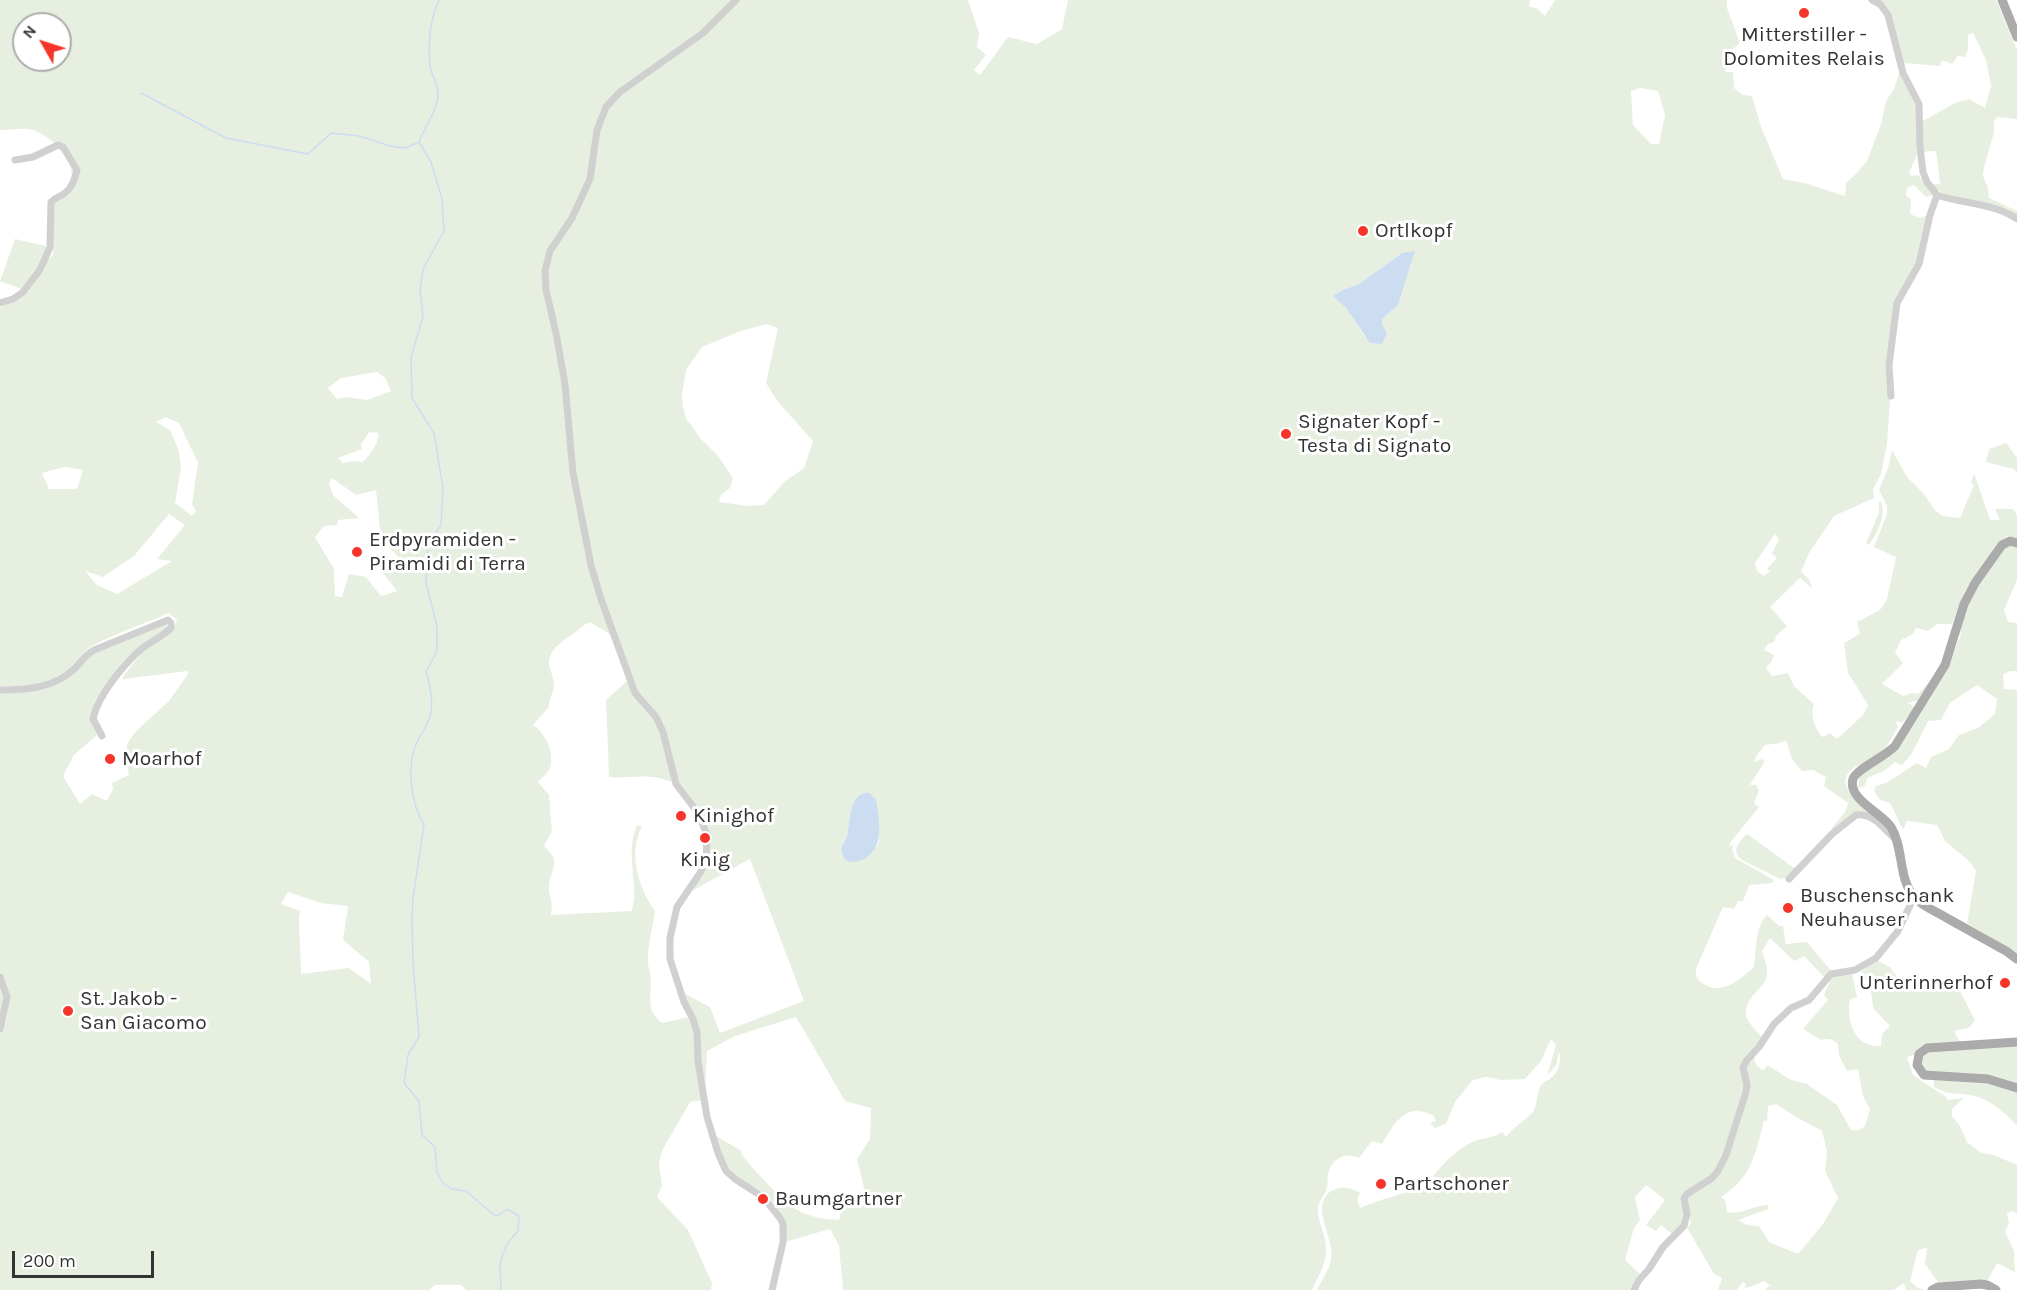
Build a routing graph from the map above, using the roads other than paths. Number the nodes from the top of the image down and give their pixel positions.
1 (736, 0) edge
2 (1872, 0) edge
3 (2002, 0) edge
4 (2017, 37) edge
5 (15, 160) dead end
6 (1937, 195) junction
7 (2017, 219) edge
8 (0, 303) edge
9 (1891, 396) dead end
10 (2017, 543) edge
11 (0, 690) edge
12 (102, 736) dead end
13 (1897, 839) junction
14 (1789, 879) dead end
15 (1914, 897) junction
16 (2017, 959) edge
17 (0, 977) edge
18 (0, 1029) edge
19 (2017, 1042) edge
20 (2017, 1088) edge
21 (772, 1290) edge
22 (1635, 1290) edge
23 (1932, 1290) edge
24 (1996, 1290) edge

1 - 21 street
2 - 6 street
3 - 4 main road
5 - 8 street
6 - 7 street
6 - 9 street
10 - 13 main road
11 - 12 street
13 - 14 street
13 - 15 main road
15 - 16 main road
15 - 22 street
17 - 18 street
19 - 20 main road
23 - 24 main road

